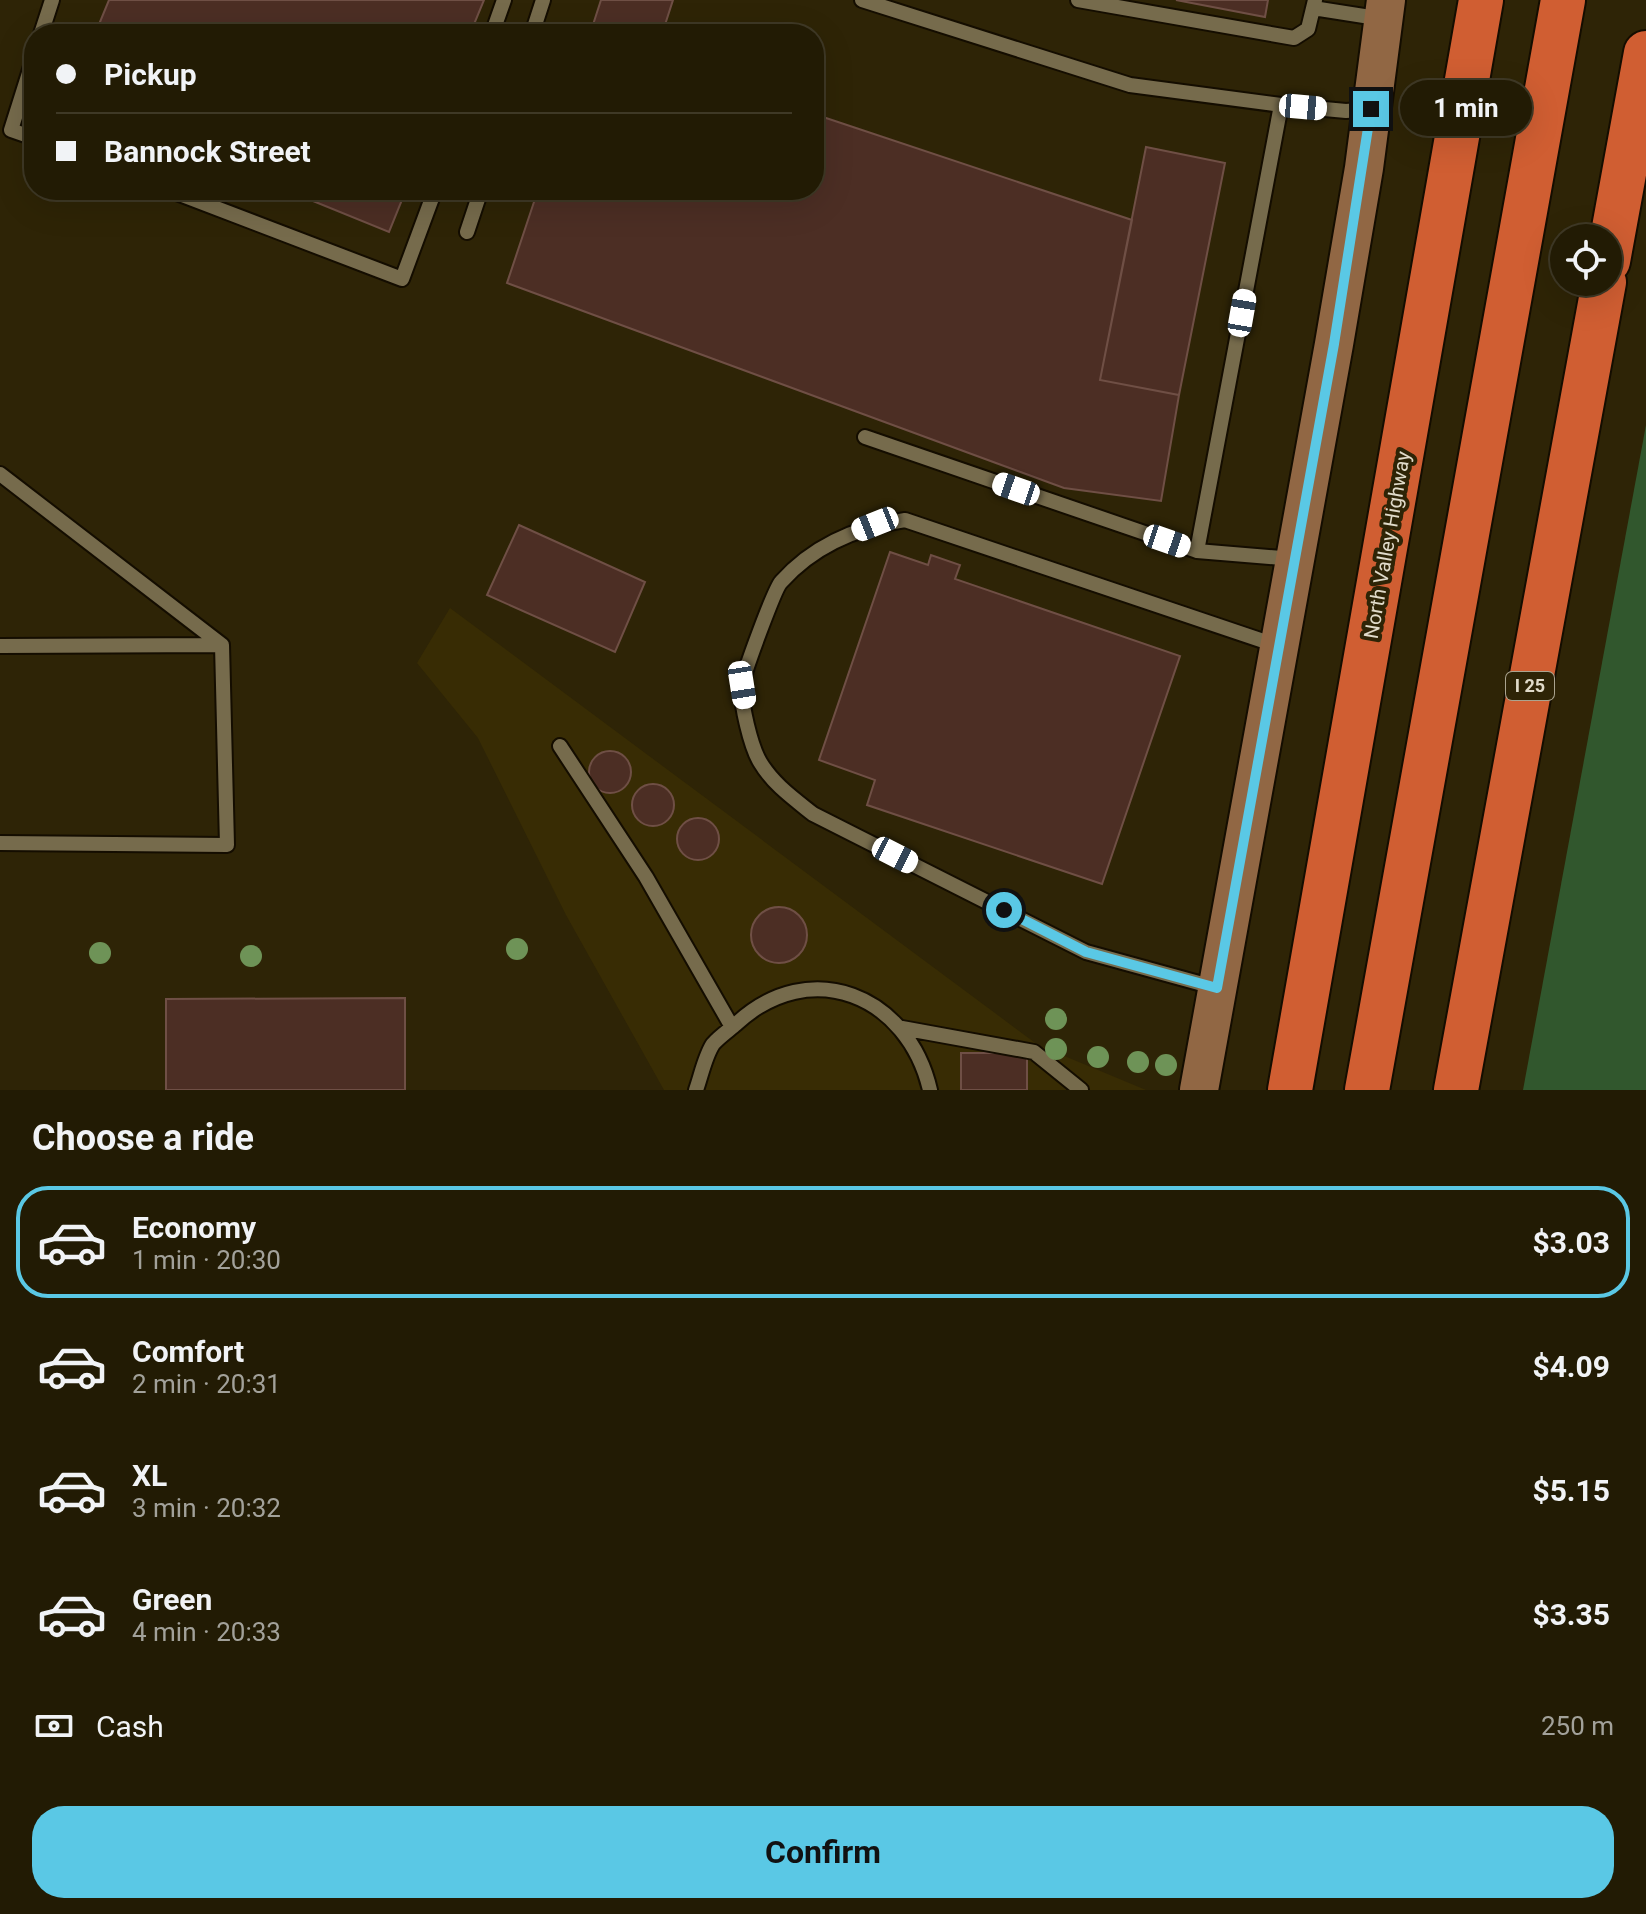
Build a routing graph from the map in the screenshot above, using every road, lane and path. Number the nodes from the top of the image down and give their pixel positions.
1 (52, 0) edge
2 (504, 0) edge
3 (543, 0) edge
4 (862, 0) edge
5 (1078, 0) edge
6 (1481, 0) edge
7 (1563, 0) edge
8 (1314, 4) edge
9 (1385, 10) edge
10 (44, 24) edge
11 (496, 24) edge
12 (535, 24) edge
13 (1646, 53) edge
14 (24, 89) edge
15 (1281, 105) junction
16 (1371, 109) junction
17 (24, 135) edge
18 (195, 200) edge
19 (431, 200) edge
20 (478, 200) edge
21 (1615, 224) edge
22 (467, 232) dead end
23 (1601, 296) edge
24 (865, 437) dead end
25 (0, 474) edge
26 (1197, 551) junction
27 (1295, 559) junction
28 (222, 645) junction
29 (0, 646) edge
30 (1279, 646) junction
31 (560, 746) dead end
32 (0, 843) edge
33 (1217, 988) junction
34 (732, 1027) junction
35 (902, 1028) junction
36 (696, 1090) edge
37 (930, 1090) edge
38 (1081, 1090) edge
39 (1199, 1090) edge
40 (1290, 1090) edge
41 (1367, 1090) edge
42 (1456, 1090) edge

1 - 10 lane
2 - 11 lane
3 - 12 lane
4 - 15 lane
5 - 8 lane
6 - 40 highway, North Valley Highway
7 - 41 highway
8 - 9 lane
9 - 16 street
13 - 21 highway
14 - 17 lane
15 - 16 lane
15 - 26 lane
16 - 27 street
18 - 19 lane
20 - 22 lane
23 - 42 highway, I 25
24 - 26 lane
25 - 28 lane
26 - 27 lane
27 - 30 street
28 - 29 lane
28 - 32 lane
30 - 33 street
30 - 33 lane
31 - 34 lane
33 - 39 street
34 - 35 lane
34 - 36 lane
35 - 37 lane
35 - 38 lane

